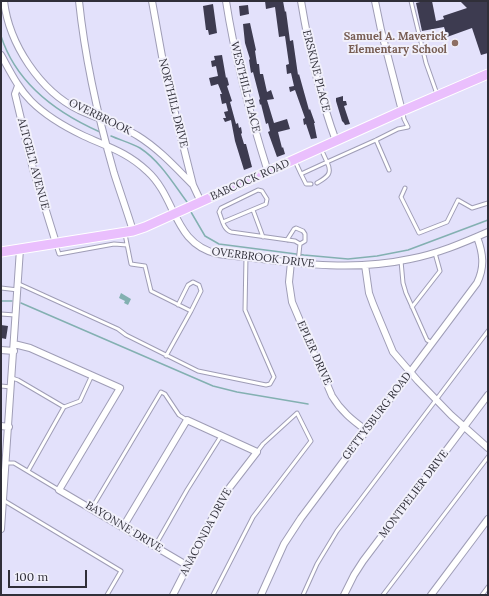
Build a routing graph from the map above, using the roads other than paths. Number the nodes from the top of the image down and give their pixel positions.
1 (4, 1) edge
2 (79, 1) edge
3 (152, 1) edge
4 (226, 1) edge
5 (301, 1) edge
6 (375, 1) edge
7 (411, 1) edge
8 (1, 55) edge
9 (488, 74) edge
10 (18, 86) junction
11 (438, 95) junction
12 (402, 111) junction
13 (100, 118) junction
14 (376, 140) junction
15 (336, 141) junction
16 (106, 146) junction
17 (321, 148) junction
18 (294, 160) junction
19 (327, 162) junction
20 (389, 170) dead end
21 (268, 172) junction
22 (301, 174) junction
23 (317, 183) dead end
24 (311, 184) dead end
25 (193, 185) junction
26 (405, 188) dead end
27 (201, 202) junction
28 (488, 203) edge
29 (253, 210) junction
30 (174, 214) junction
31 (223, 222) junction
32 (129, 232) junction
33 (488, 232) edge
34 (263, 237) junction
35 (477, 237) junction
36 (287, 240) junction
37 (56, 243) junction
38 (127, 245) junction
39 (300, 246) junction
40 (20, 249) junction
41 (1, 252) edge
42 (436, 253) junction
43 (246, 257) junction
44 (298, 260) junction
45 (401, 261) junction
46 (290, 262) junction
47 (365, 265) junction
48 (18, 287) junction
49 (1, 288) edge
50 (178, 305) junction
51 (412, 307) junction
52 (191, 311) junction
53 (1, 314) edge
54 (17, 315) junction
55 (488, 331) edge
56 (432, 343) junction
57 (14, 344) junction
58 (1, 350) edge
59 (14, 352) junction
60 (166, 356) junction
61 (411, 372) junction
62 (92, 375) junction
63 (12, 378) junction
64 (1, 386) edge
65 (11, 387) junction
66 (488, 395) edge
67 (436, 400) junction
68 (64, 407) junction
69 (187, 420) junction
70 (1, 426) edge
71 (9, 427) junction
72 (464, 428) junction
73 (366, 430) junction
74 (221, 436) junction
75 (488, 448) edge
76 (257, 452) junction
77 (488, 457) edge
78 (6, 463) junction
79 (28, 471) junction
80 (60, 490) junction
81 (3, 500) junction
82 (92, 508) junction
83 (488, 519) edge
84 (123, 527) junction
85 (1, 530) edge
86 (155, 546) junction
87 (188, 566) junction
88 (488, 587) edge
89 (107, 595) edge
90 (173, 595) edge
91 (213, 595) edge
92 (261, 595) edge
93 (303, 595) edge
94 (344, 595) edge
95 (383, 595) edge
96 (431, 595) edge
97 (482, 595) edge

1 - 13 street, OVERBROOK
2 - 13 street
3 - 25 street, NORTHILL DRIVE
4 - 21 street, WESTHILL PLACE
5 - 15 street, ERSKINE PLACE
6 - 12 street
7 - 11 lane
8 - 10 street, OVERBROOK DRIVE
9 - 11 main road, BABCOCK ROAD
10 - 16 street, OVERBROOK DRIVE
10 - 37 street, ALTGELT AVENUE
11 - 12 main road, BABCOCK ROAD
12 - 14 lane
12 - 15 main road, BABCOCK ROAD
13 - 16 street
13 - 25 street, OVERBROOK
14 - 19 lane
14 - 20 lane
15 - 17 main road, BABCOCK ROAD
16 - 30 street, OVERBROOK DRIVE
16 - 32 street
17 - 18 main road, BABCOCK ROAD
17 - 19 lane
18 - 21 main road, BABCOCK ROAD
18 - 22 lane
19 - 22 lane
19 - 23 lane
21 - 27 main road, BABCOCK ROAD
22 - 24 lane
25 - 27 street, NORTHILL DRIVE
26 - 28 lane
27 - 30 main road, BABCOCK ROAD
29 - 31 lane
29 - 31 lane
29 - 34 lane
30 - 32 main road, BABCOCK ROAD
30 - 43 street, OVERBROOK DRIVE
31 - 34 lane
32 - 37 main road, BABCOCK ROAD
32 - 38 lane
33 - 35 street, OVERBROOK DRIVE
34 - 36 lane
35 - 42 street, OVERBROOK DRIVE
35 - 56 street, GETTYSBURG ROAD
36 - 39 lane
36 - 39 lane
37 - 38 lane
37 - 40 main road, BABCOCK ROAD
38 - 50 lane
39 - 44 lane
40 - 41 main road, BABCOCK ROAD
40 - 48 street
42 - 45 street, OVERBROOK DRIVE
42 - 51 lane
43 - 46 street, OVERBROOK DRIVE
43 - 60 lane
44 - 46 street, OVERBROOK DRIVE
44 - 47 street, OVERBROOK DRIVE
45 - 47 street, OVERBROOK DRIVE
45 - 51 lane
46 - 73 street, EPLER DRIVE
47 - 61 street
48 - 49 lane
48 - 54 street
48 - 60 lane
50 - 52 lane
50 - 52 lane
51 - 56 lane
52 - 60 lane
53 - 54 lane
54 - 57 street
55 - 67 lane
56 - 61 street, GETTYSBURG ROAD
57 - 59 street
57 - 62 street
58 - 59 street
59 - 63 street
61 - 67 street
61 - 73 street, GETTYSBURG ROAD
62 - 68 lane
62 - 80 street
63 - 65 street
63 - 68 lane
64 - 65 lane
65 - 71 street
66 - 72 street, MONTPELIER DRIVE
67 - 72 street
67 - 93 lane
68 - 79 lane
69 - 74 street
69 - 82 lane
69 - 84 street
70 - 71 street
71 - 78 street
72 - 75 street
72 - 94 street, MONTPELIER DRIVE
73 - 92 street, GETTYSBURG ROAD
74 - 76 street
74 - 86 lane
76 - 87 street, ANACONDA DRIVE
76 - 91 lane
77 - 95 lane
78 - 79 lane
78 - 81 street
79 - 80 lane
80 - 82 street, BAYONNE DRIVE
81 - 85 street
81 - 89 lane
82 - 84 street, BAYONNE DRIVE
83 - 96 street
84 - 86 street, BAYONNE DRIVE
86 - 87 street, BAYONNE DRIVE
87 - 90 street, ANACONDA DRIVE
88 - 97 lane

